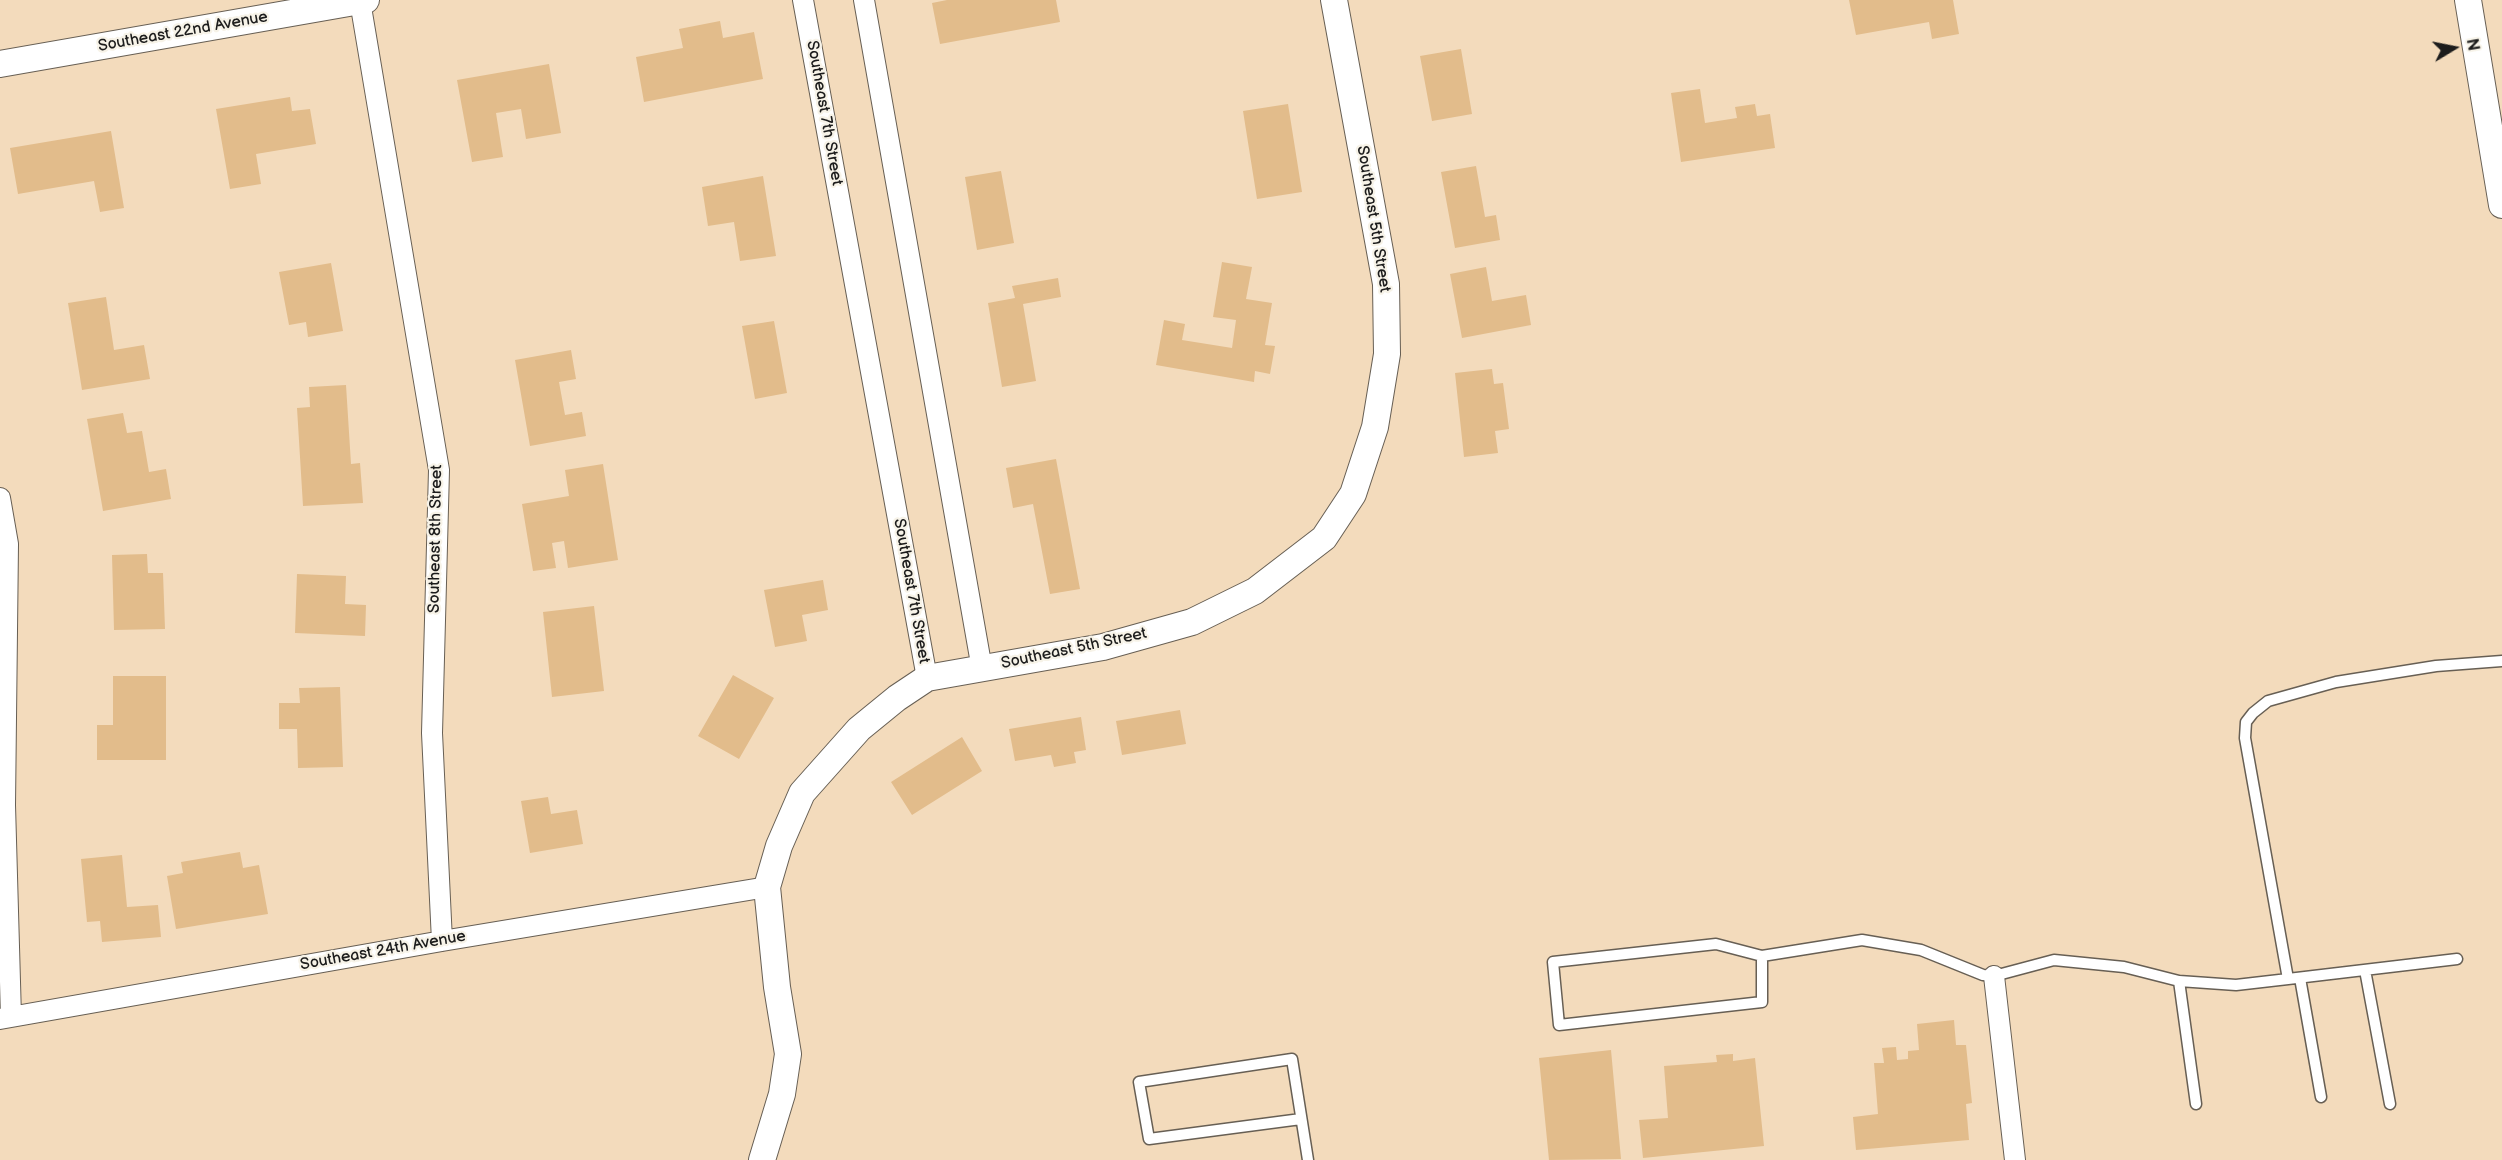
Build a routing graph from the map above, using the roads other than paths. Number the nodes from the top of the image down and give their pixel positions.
1 (362, 0) edge
2 (803, 0) edge
3 (864, 0) edge
4 (1334, 0) edge
5 (2468, 0) edge
6 (0, 64) edge
7 (2502, 205) edge
8 (0, 498) edge
9 (2502, 661) edge
10 (982, 669) junction
11 (927, 678) junction
12 (767, 887) junction
13 (442, 941) junction
14 (1762, 956) junction
15 (2457, 959) dead end
16 (2365, 970) junction
17 (1994, 976) junction
18 (2300, 978) junction
19 (2288, 979) junction
20 (2179, 981) junction
21 (5, 1018) edge
22 (2321, 1096) dead end
23 (2196, 1104) dead end
24 (2390, 1104) dead end
25 (1302, 1119) junction
26 (762, 1160) edge
27 (1308, 1160) edge
28 (2015, 1160) edge

1 - 6 street, Southeast 22nd Avenue
1 - 13 street, Southeast 8th Street
2 - 11 street, Southeast 7th Street
3 - 10 street
4 - 10 street, Southeast 5th Street
5 - 7 street
8 - 21 street
9 - 19 lane
10 - 11 street, Southeast 5th Street
11 - 12 street, Southeast 7th Street
12 - 13 street, Southeast 24th Avenue
12 - 26 street, Southeast 7th Street
13 - 21 street, Southeast 24th Avenue
14 - 14 lane
14 - 17 lane
15 - 16 lane
16 - 18 lane
16 - 24 lane
17 - 20 lane
17 - 28 street
18 - 19 lane
18 - 22 lane
19 - 20 lane
20 - 23 lane
25 - 25 lane
25 - 27 lane

